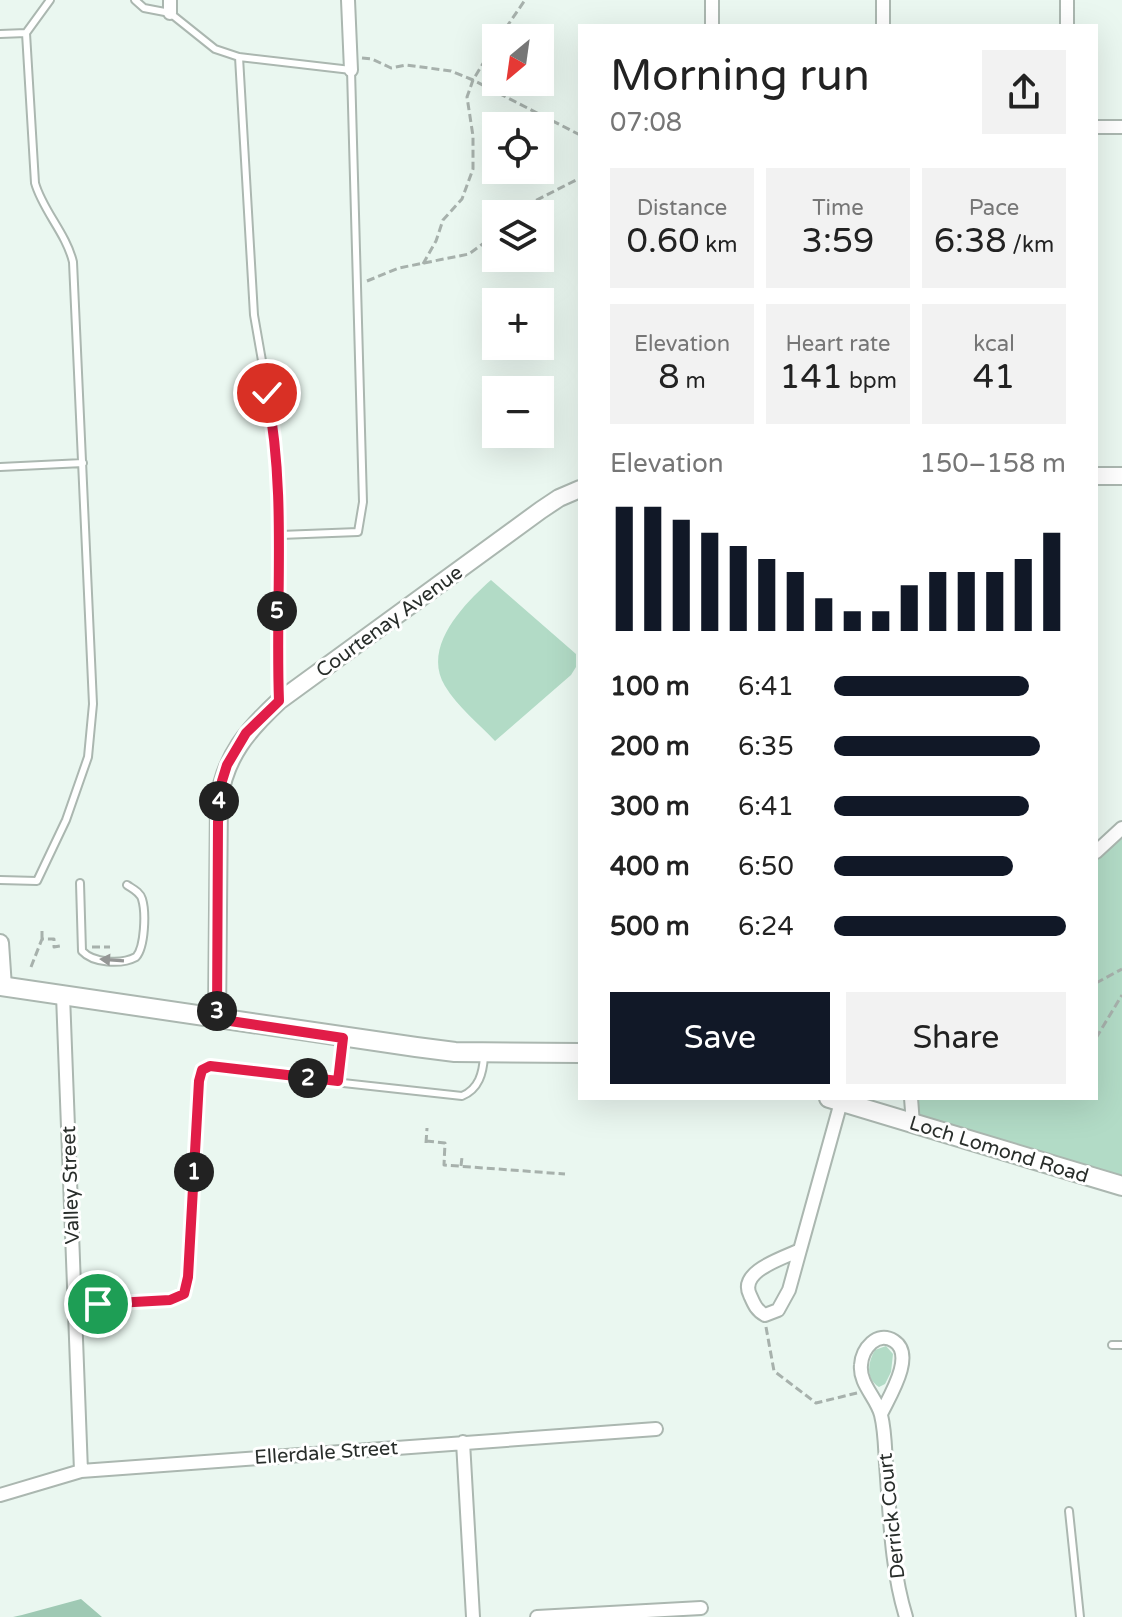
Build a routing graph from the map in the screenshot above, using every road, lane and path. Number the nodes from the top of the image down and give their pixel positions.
1 (50, 0) edge
2 (135, 0) edge
3 (348, 0) edge
4 (525, 0) edge
5 (712, 0) edge
6 (883, 0) edge
7 (1067, 0) edge
8 (170, 7) edge
9 (508, 24) edge
10 (712, 24) edge
11 (883, 24) edge
12 (1067, 24) edge
13 (26, 33) junction
14 (0, 34) edge
15 (239, 57) junction
16 (351, 64) junction
17 (482, 65) edge
18 (473, 80) junction
19 (1098, 127) edge
20 (1122, 127) edge
21 (578, 134) edge
22 (578, 179) edge
23 (537, 200) edge
24 (482, 244) edge
25 (423, 264) junction
26 (356, 284) junction
27 (83, 463) junction
28 (0, 467) edge
29 (1098, 476) edge
30 (1122, 476) edge
31 (578, 490) edge
32 (280, 535) junction
33 (279, 701) junction
34 (1122, 828) edge
35 (1098, 850) edge
36 (0, 880) edge
37 (80, 883) dead end
38 (127, 885) dead end
39 (42, 930) dead end
40 (42, 939) junction
41 (0, 943) edge
42 (60, 946) dead end
43 (31, 967) dead end
44 (1122, 969) edge
45 (1098, 982) edge
46 (1, 986) edge
47 (63, 995) junction
48 (1122, 995) edge
49 (217, 1019) junction
50 (1098, 1035) edge
51 (343, 1038) junction
52 (484, 1052) junction
53 (578, 1053) edge
54 (338, 1081) junction
55 (835, 1100) edge
56 (911, 1100) edge
57 (913, 1124) junction
58 (427, 1128) dead end
59 (462, 1157) dead end
60 (461, 1166) junction
61 (565, 1174) dead end
62 (1122, 1186) edge
63 (800, 1250) junction
64 (75, 1305) junction
65 (765, 1315) junction
66 (1112, 1345) dead end
67 (1122, 1345) edge
68 (869, 1391) junction
69 (881, 1414) junction
70 (656, 1429) dead end
71 (463, 1442) junction
72 (81, 1471) junction
73 (0, 1495) edge
74 (1069, 1511) dead end
75 (701, 1608) dead end
76 (473, 1617) edge
77 (537, 1617) edge
78 (906, 1617) edge
79 (1080, 1617) edge

1 - 13 lane
2 - 8 lane
3 - 16 street
4 - 9 path
5 - 10 street
6 - 11 street
7 - 12 street
8 - 15 lane
13 - 14 lane
13 - 27 lane
15 - 16 lane
15 - 32 lane
16 - 18 path
16 - 26 lane
17 - 18 path
18 - 21 path
18 - 25 path
19 - 20 street
22 - 23 path
24 - 25 path
25 - 26 path
26 - 32 lane
27 - 28 lane
27 - 36 lane
29 - 30 street
31 - 33 street, Courtenay Avenue
32 - 33 lane
33 - 49 street, Courtenay Avenue
34 - 35 street
38 -> 37 lane
39 - 40 path
40 - 42 path
40 - 43 path
41 - 46 street
44 - 45 path
46 - 47 main road
47 - 49 main road
47 - 64 street, Valley Street
48 - 50 path
49 - 51 main road
51 - 52 main road
51 - 54 lane
52 - 53 main road
52 - 54 lane
54 - 64 lane
55 - 57 main road, Loch Lomond Road
55 - 63 street
56 - 57 street
57 - 62 main road, Loch Lomond Road
58 - 60 path
59 - 60 path
60 - 61 path
63 - 65 street
63 - 65 street
64 - 72 street, Valley Street
65 - 68 path
66 - 67 lane
68 - 69 street, Derrick Court
68 - 69 street, Derrick Court
69 - 78 street, Derrick Court
70 - 71 street, Ellerdale Street
71 - 72 street, Ellerdale Street
71 - 76 street
72 - 73 street, Ellerdale Street
74 - 79 lane
75 - 77 street

